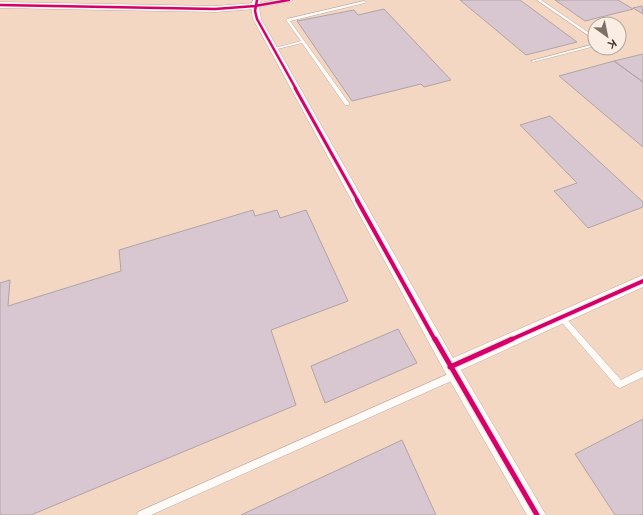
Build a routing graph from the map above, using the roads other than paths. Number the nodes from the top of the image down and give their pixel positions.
1 (185, 0) edge
2 (220, 0) edge
3 (289, 0) edge
4 (539, 0) edge
5 (363, 1) edge
6 (256, 3) edge
7 (0, 5) edge
8 (368, 8) dead end
9 (587, 33) edge
10 (303, 42) junction
11 (587, 47) edge
12 (273, 49) junction
13 (533, 61) dead end
14 (347, 104) dead end
15 (643, 281) edge
16 (561, 317) junction
17 (452, 371) junction
18 (643, 373) edge
19 (141, 515) edge
20 (537, 515) edge

1 - 2 street
3 - 6 street
4 - 9 lane
5 - 8 lane
5 - 10 lane
6 - 7 street
6 - 12 street
10 - 12 lane
10 - 14 lane
11 - 13 lane
12 - 17 street
15 - 16 street
16 - 17 street
16 - 18 lane
17 - 19 lane
17 - 20 street

